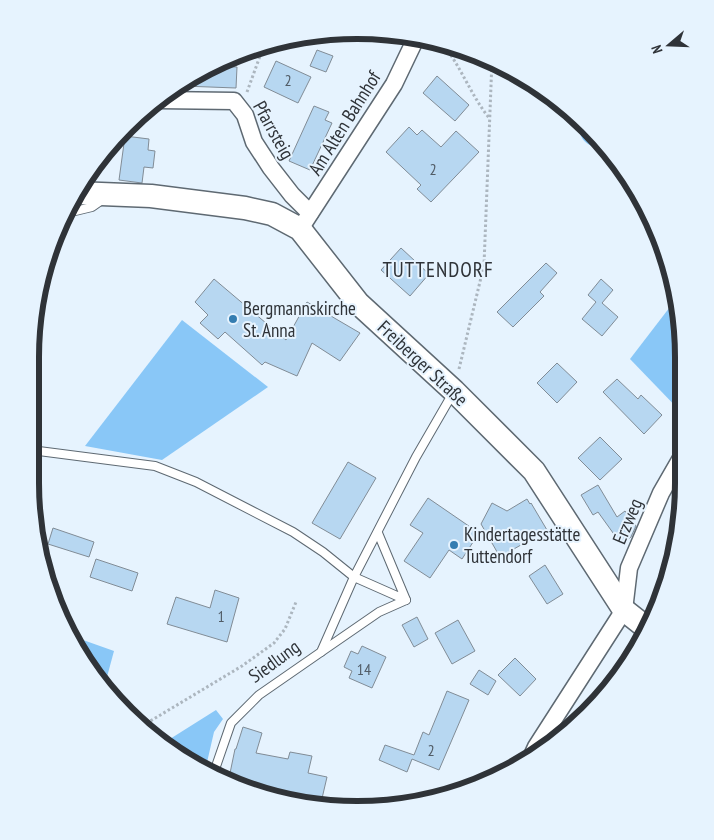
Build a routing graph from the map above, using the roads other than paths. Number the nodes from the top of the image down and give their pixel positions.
1 (413, 44) edge
2 (170, 100) edge
3 (84, 193) edge
4 (107, 194) junction
5 (74, 211) edge
6 (305, 221) junction
7 (454, 390) junction
8 (39, 451) edge
9 (675, 468) edge
10 (378, 533) junction
11 (354, 577) junction
12 (406, 600) junction
13 (624, 610) junction
14 (642, 624) edge
15 (321, 652) junction
16 (537, 746) edge
17 (216, 768) edge

1 - 6 street, Am Alten Bahnhof
2 - 6 street, Pfarrsteig
3 - 4 street, Freiberger Straße
4 - 5 lane
4 - 6 street, Freiberger Straße
6 - 7 street, Freiberger Straße
7 - 10 lane, Siedlung
7 - 13 street, Freiberger Straße
8 - 11 lane
9 - 13 street, Erzweg
10 - 11 lane, Siedlung
10 - 12 lane
11 - 12 lane
11 - 15 lane, Siedlung
12 - 15 lane
13 - 14 street, Freiberger Straße
13 - 16 street
15 - 17 lane, Siedlung

